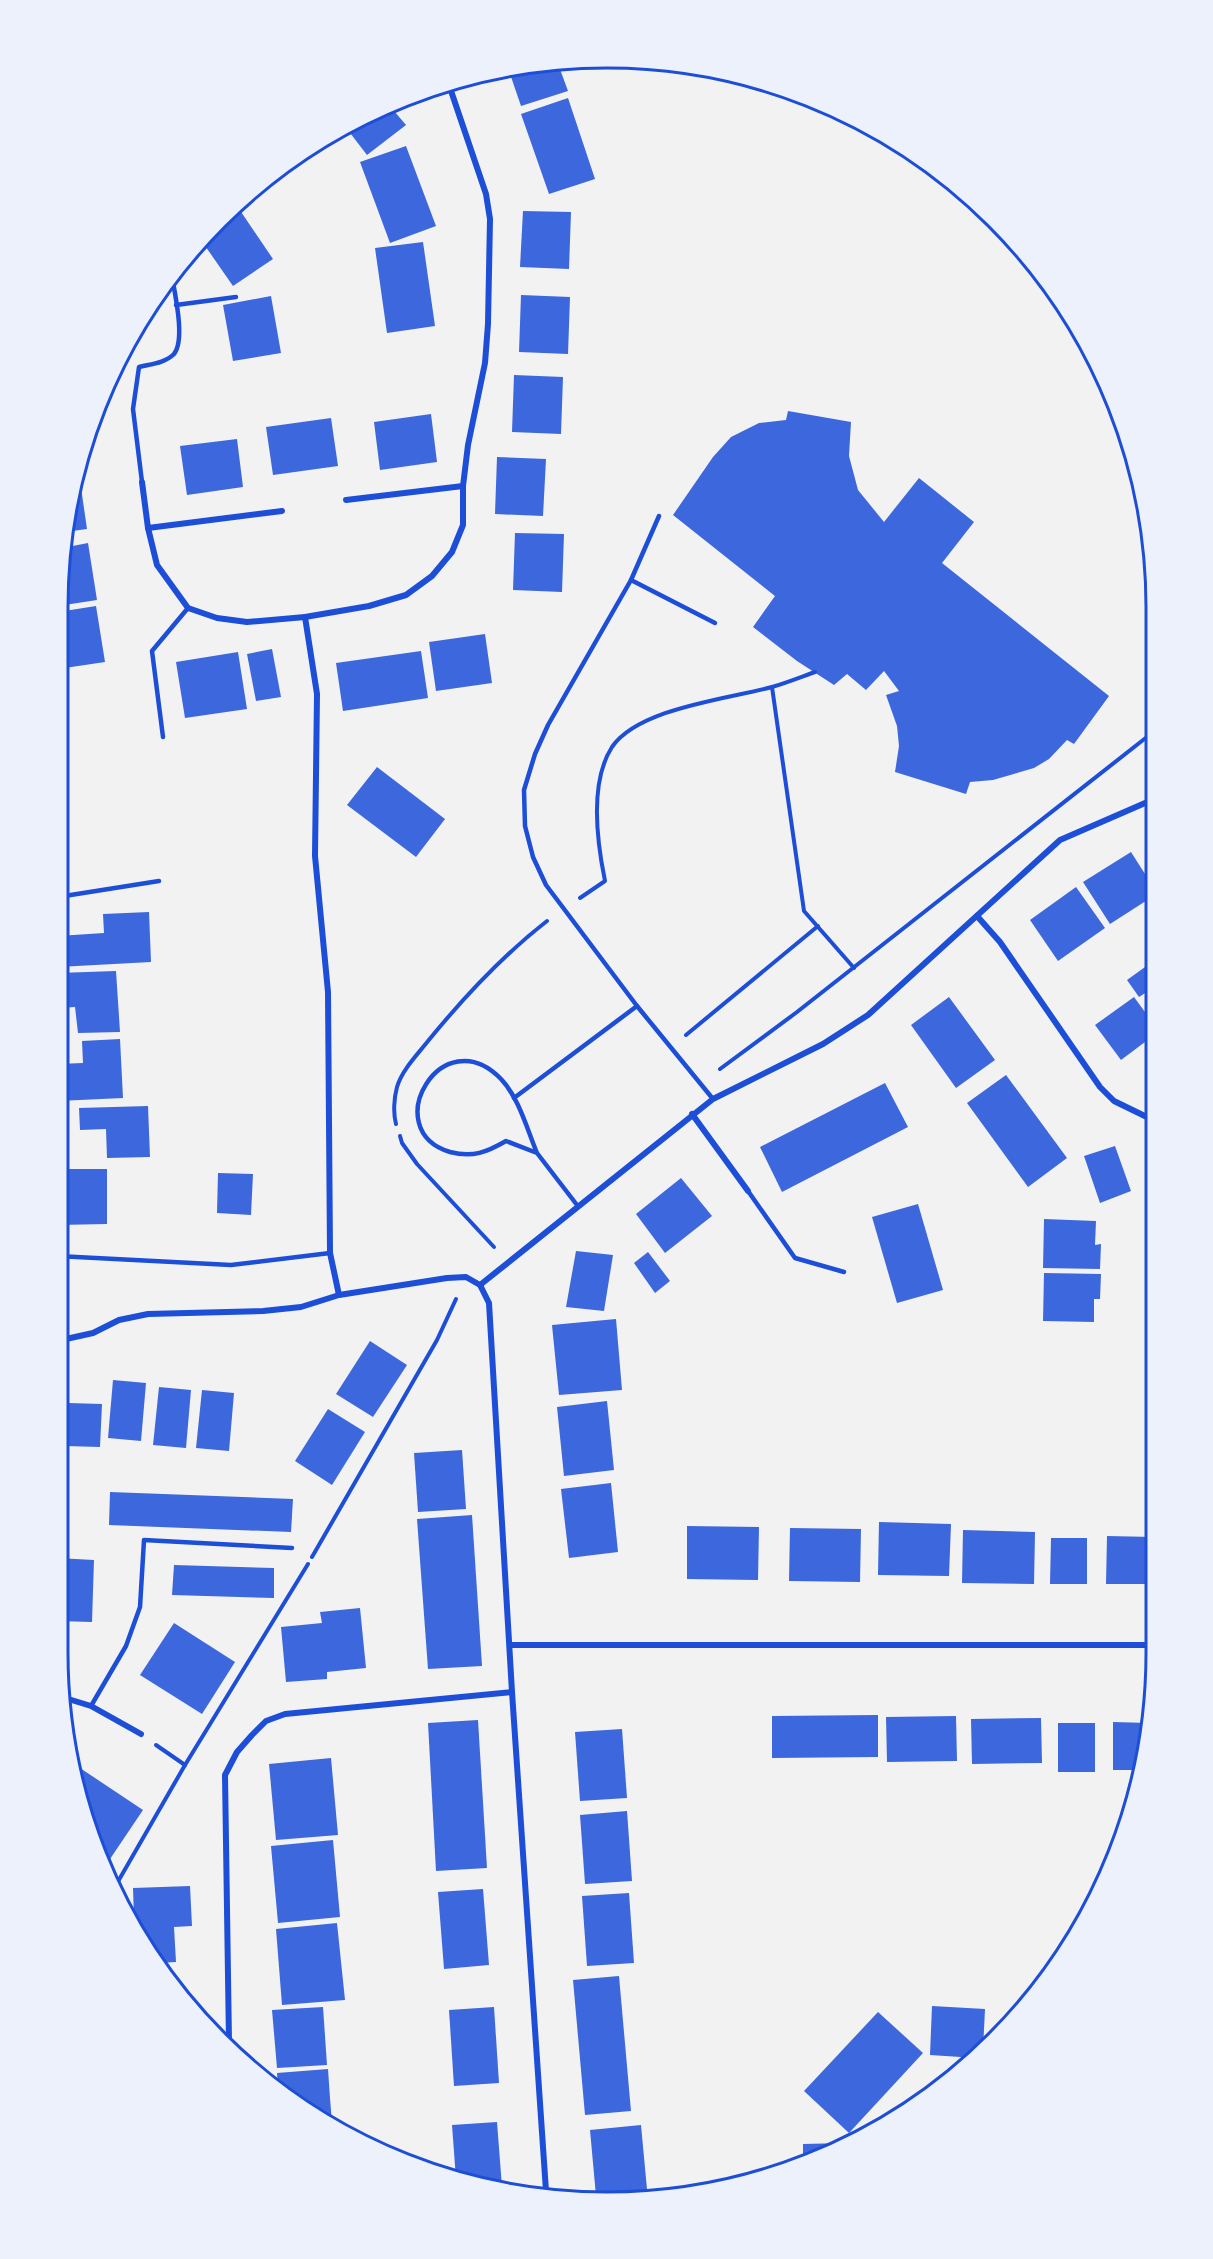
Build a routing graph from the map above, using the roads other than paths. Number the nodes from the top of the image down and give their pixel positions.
1 (451, 91) edge
2 (173, 286) edge
3 (236, 297) dead end
4 (176, 305) junction
5 (142, 482) joint
6 (463, 486) junction
7 (346, 500) dead end
8 (282, 511) dead end
9 (659, 516) dead end
10 (148, 528) junction
11 (631, 580) junction
12 (188, 608) junction
13 (305, 616) junction
14 (715, 623) dead end
15 (164, 737) dead end
16 (1146, 803) edge
17 (159, 881) dead end
18 (68, 895) edge
19 (977, 916) junction
20 (637, 1006) junction
21 (514, 1098) junction
22 (713, 1099) junction
23 (692, 1114) junction
24 (1146, 1117) edge
25 (537, 1153) junction
26 (748, 1191) joint
27 (577, 1205) junction
28 (330, 1253) junction
29 (68, 1257) edge
30 (844, 1272) dead end
31 (480, 1285) junction
32 (339, 1296) junction
33 (68, 1339) edge
34 (292, 1548) dead end
35 (510, 1645) junction
36 (1146, 1645) edge
37 (512, 1692) junction
38 (70, 1700) edge
39 (91, 1706) junction
40 (141, 1734) road end
41 (230, 2039) edge
42 (546, 2188) edge

1 - 6 street
2 - 4 lane
3 - 4 lane
4 - 5 lane
5 - 10 street
6 - 7 street
6 - 13 street
8 - 10 street
9 - 11 lane
10 - 12 street
11 - 14 lane
11 - 20 lane
12 - 13 street
12 - 15 lane
13 - 28 street
16 - 19 street
17 - 18 lane
19 - 22 street
19 - 24 street
20 - 21 lane
20 - 22 lane
21 - 25 lane
21 - 25 lane
22 - 23 street
23 - 26 street
23 - 27 street
25 - 27 lane
26 - 30 lane
27 - 31 street
28 - 29 lane
28 - 32 street
31 - 32 street
31 - 35 street
32 - 33 street
34 - 39 lane
35 - 36 street
35 - 37 street
37 - 41 street
37 - 42 street
38 - 39 street
39 - 40 street

